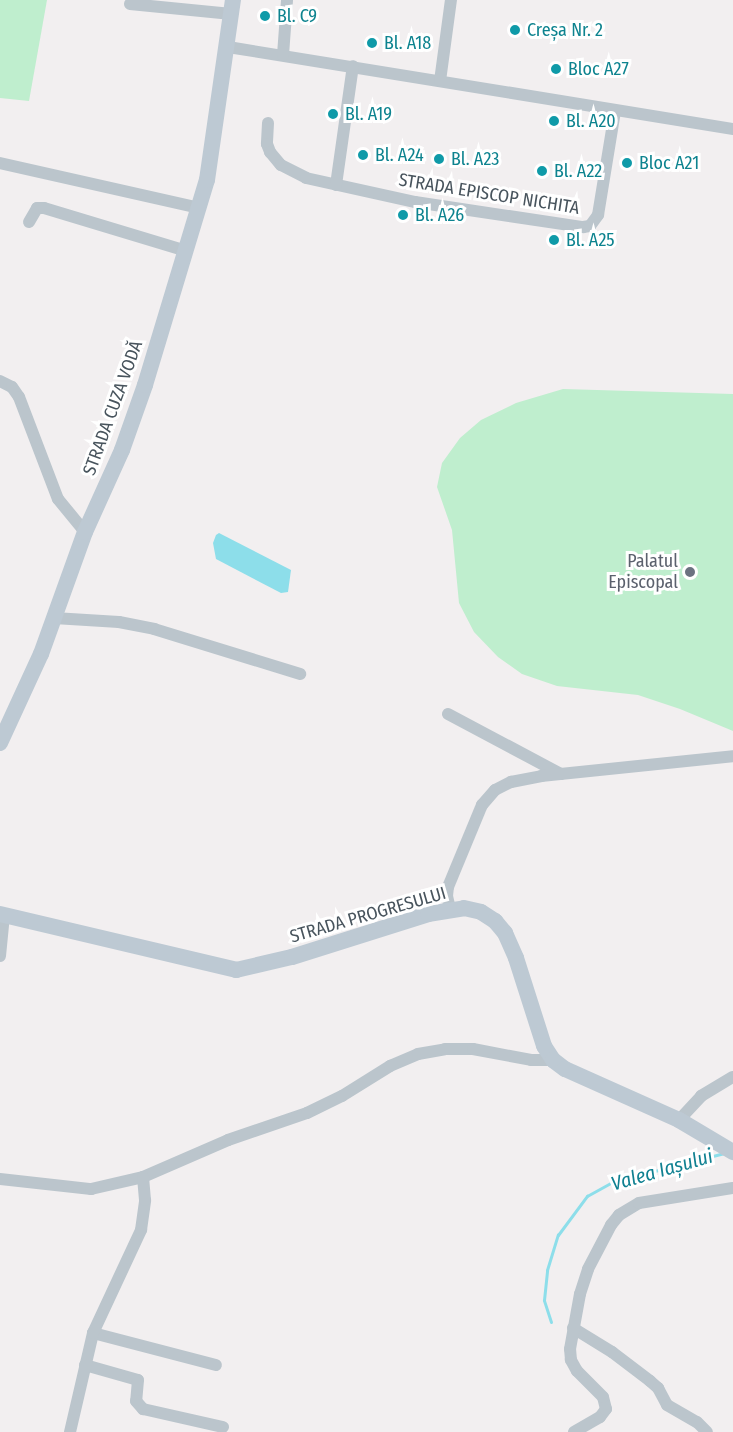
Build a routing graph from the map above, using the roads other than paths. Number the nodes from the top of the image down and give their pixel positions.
1 (287, 0) edge
2 (451, 0) edge
3 (130, 4) dead end
4 (232, 7) edge
5 (228, 47) junction
6 (283, 56) junction
7 (353, 66) junction
8 (440, 81) junction
9 (615, 111) junction
10 (268, 123) dead end
11 (733, 129) edge
12 (0, 163) edge
13 (336, 185) junction
14 (200, 208) junction
15 (29, 222) dead end
16 (186, 251) junction
17 (0, 381) edge
18 (85, 532) junction
19 (54, 618) junction
20 (300, 674) dead end
21 (448, 714) dead end
22 (0, 743) edge
23 (733, 756) edge
24 (561, 774) junction
25 (450, 909) junction
26 (2, 914) edge
27 (0, 956) edge
28 (553, 1060) junction
29 (733, 1077) edge
30 (679, 1120) junction
31 (733, 1152) edge
32 (143, 1177) junction
33 (0, 1179) edge
34 (733, 1188) edge
35 (573, 1328) junction
36 (93, 1333) junction
37 (86, 1365) junction
38 (216, 1365) dead end
39 (223, 1427) dead end
40 (70, 1432) edge
41 (574, 1432) edge
42 (707, 1432) edge

1 - 6 street
2 - 8 street
3 - 4 street, STRADA CUZA VODĂ
4 - 5 street, STRADA CUZA VODĂ
5 - 6 street
5 - 14 street, STRADA CUZA VODĂ
6 - 7 street
7 - 8 street
7 - 13 street
8 - 9 street
9 - 11 street
9 - 13 street, STRADA EPISCOP NICHITA
10 - 13 street, STRADA EPISCOP NICHITA
12 - 14 street
14 - 16 street, STRADA CUZA VODĂ
15 - 16 street
16 - 18 street, STRADA CUZA VODĂ
17 - 18 street
18 - 19 street, STRADA CUZA VODĂ
19 - 20 street
19 - 22 street, STRADA CUZA VODĂ
21 - 24 street
23 - 24 street
24 - 25 street
25 - 26 street, STRADA PROGRESULUI
25 - 28 street, STRADA PROGRESULUI
26 - 27 street
28 - 30 street
28 - 32 street
29 - 30 street
30 - 31 street
32 - 33 street
32 - 36 street
34 - 35 street
35 - 41 street
35 - 42 street
36 - 37 street
36 - 38 street
37 - 39 street
37 - 40 street

